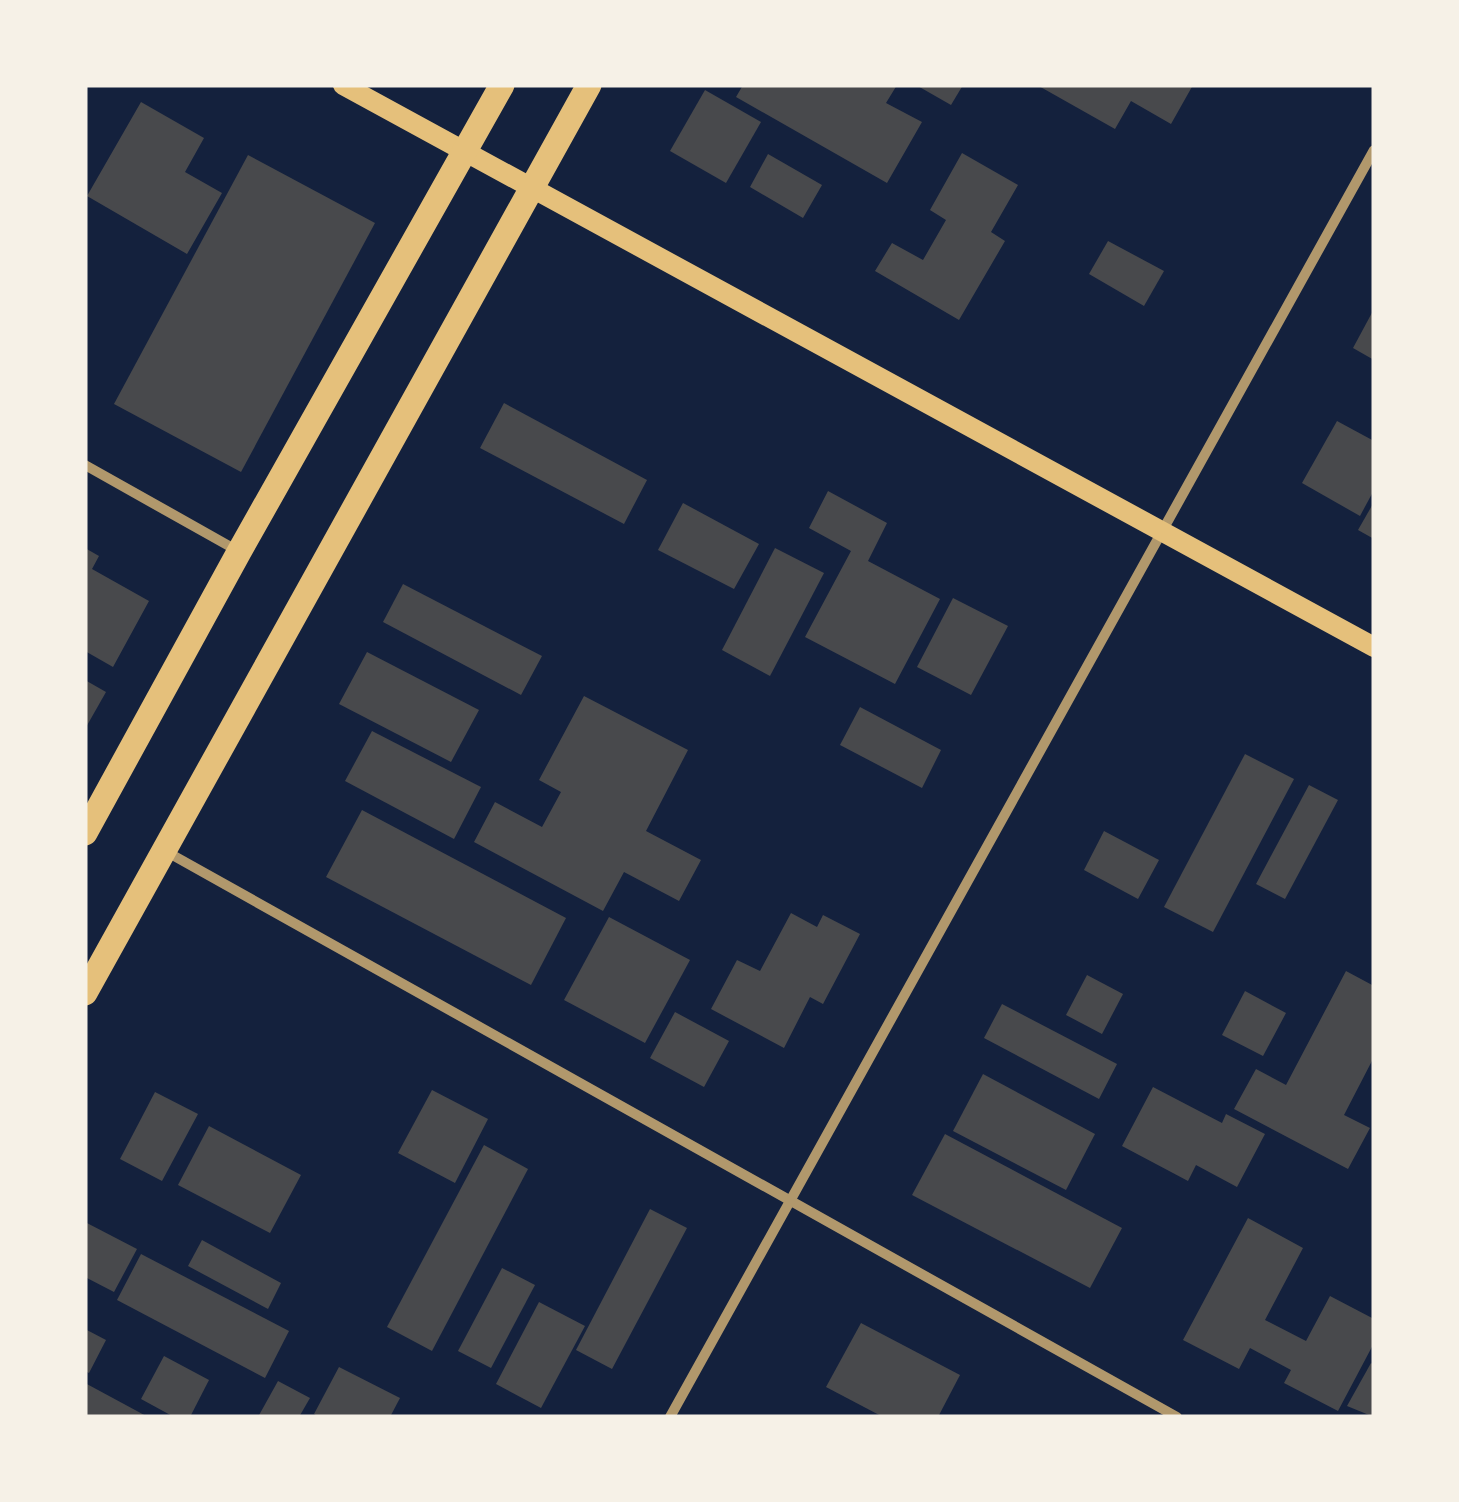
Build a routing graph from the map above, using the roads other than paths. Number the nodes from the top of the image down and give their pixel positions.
1 (342, 85) edge
2 (502, 85) edge
3 (589, 85) edge
4 (1374, 150) edge
5 (465, 152) junction
6 (533, 186) junction
7 (85, 465) edge
8 (1163, 530) junction
9 (239, 552) junction
10 (1374, 647) edge
11 (85, 833) edge
12 (166, 852) junction
13 (85, 992) edge
14 (791, 1201) junction
15 (670, 1417) edge
16 (1177, 1417) edge

1 - 5 main road
2 - 5 main road
3 - 6 main road
4 - 8 street
5 - 6 main road
5 - 9 main road
6 - 8 main road
6 - 12 main road
7 - 9 street
8 - 10 main road
8 - 14 street
9 - 11 main road
12 - 13 main road
12 - 14 street
14 - 15 street
14 - 16 street

